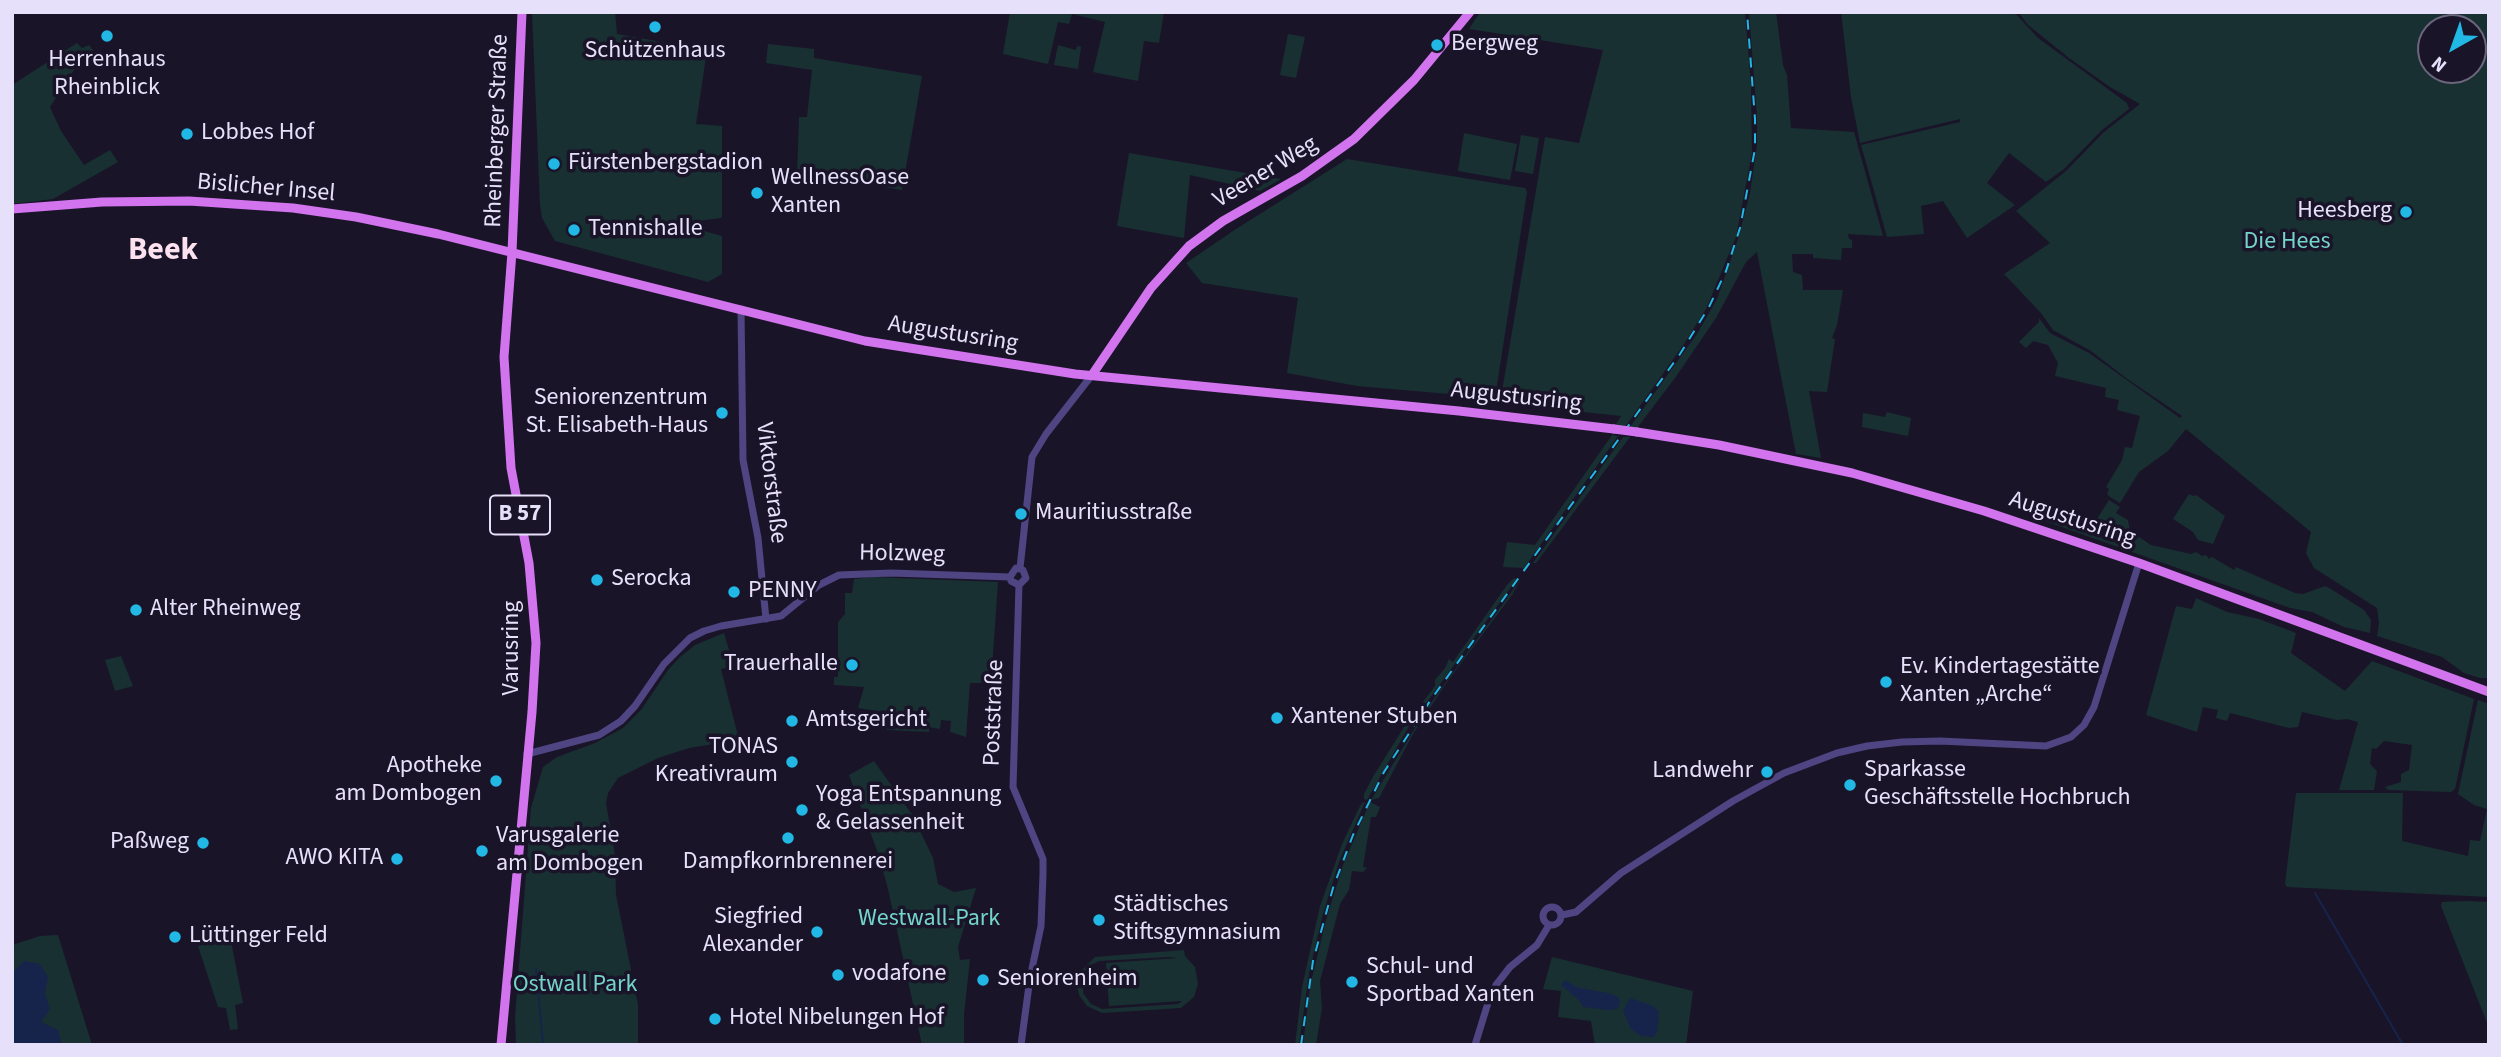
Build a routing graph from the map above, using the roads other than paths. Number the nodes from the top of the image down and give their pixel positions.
1 (522, 12) edge
2 (1470, 12) edge
3 (12, 209) edge
4 (512, 252) junction
5 (741, 309) junction
6 (1092, 375) junction
7 (2139, 562) junction
8 (1020, 568) junction
9 (1010, 577) junction
10 (1019, 585) junction
11 (766, 619) junction
12 (2489, 692) edge
13 (527, 754) junction
14 (1562, 915) junction
15 (1549, 925) junction
16 (501, 1045) edge
17 (1021, 1045) edge
18 (1475, 1045) edge

1 - 4 main road, Rheinberger Straße / B 57
2 - 6 main road, Veener Weg
3 - 4 main road, Bislicher Insel
4 - 5 main road, Augustusring
4 - 13 main road, Varusring / B 57
5 - 6 main road, Augustusring
5 - 11 street, Viktorstraße
6 - 7 main road, Augustusring, bridge
6 - 8 street, Poststraße
7 - 12 main road, Augustusring
7 - 14 street
8 - 9 street
8 - 10 street, Poststraße
9 - 10 street
9 - 11 street, Holzweg
10 - 17 street, Poststraße
11 - 13 street, Holzweg
13 - 16 main road, Varusring / B 57
14 - 15 street
14 - 15 street
15 - 18 street

